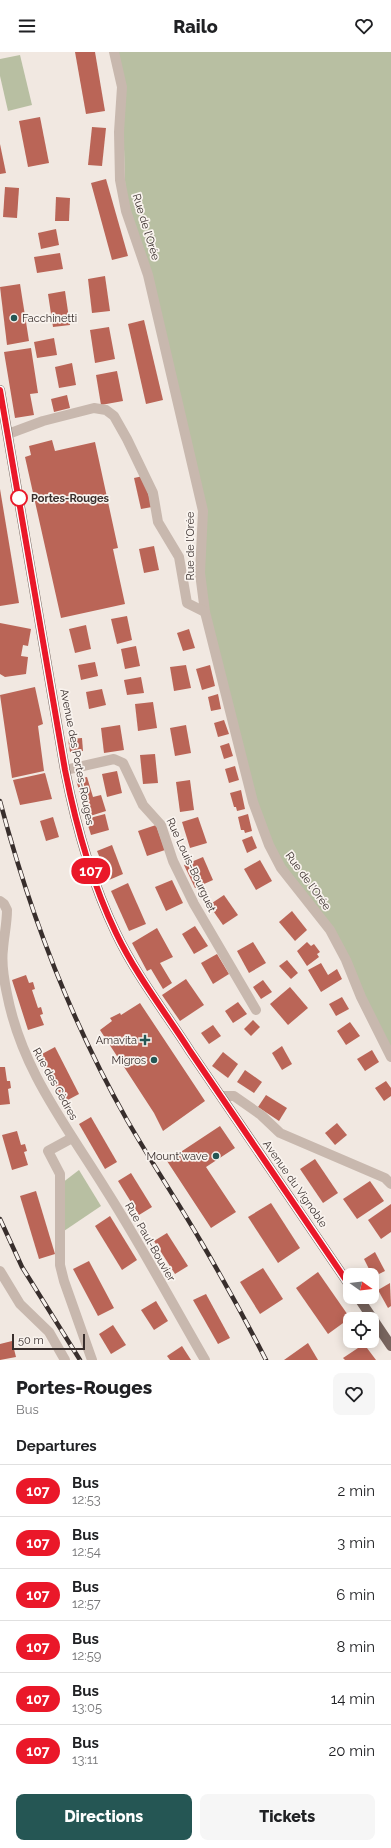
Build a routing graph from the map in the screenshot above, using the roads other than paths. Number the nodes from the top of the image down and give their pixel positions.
1 (114, 52) edge
2 (0, 390) edge
3 (8, 434) junction
4 (205, 612) junction
5 (65, 770) junction
6 (0, 901) edge
7 (256, 1010) dead end
8 (391, 1057) edge
9 (220, 1096) junction
10 (72, 1138) junction
11 (391, 1184) edge
12 (0, 1272) edge
13 (343, 1276) edge
14 (363, 1304) edge
15 (391, 1346) edge
16 (65, 1360) edge
17 (92, 1360) edge
18 (205, 1360) edge

1 - 4 street, Rue de l'Orée
2 - 3 main road, Avenue des Portes-Rouges
3 - 4 street
3 - 5 main road, Avenue des Portes-Rouges
4 - 8 street, Rue de l'Orée
5 - 7 street, Rue Louis-Bourguet
5 - 9 main road, Avenue des Portes-Rouges
6 - 10 street, Rue des Cèdres
9 - 11 street
9 - 13 main road, Avenue du Vignoble
10 - 17 street
10 - 18 street, Rue Paul-Bouvier
12 - 16 street
14 - 15 main road

